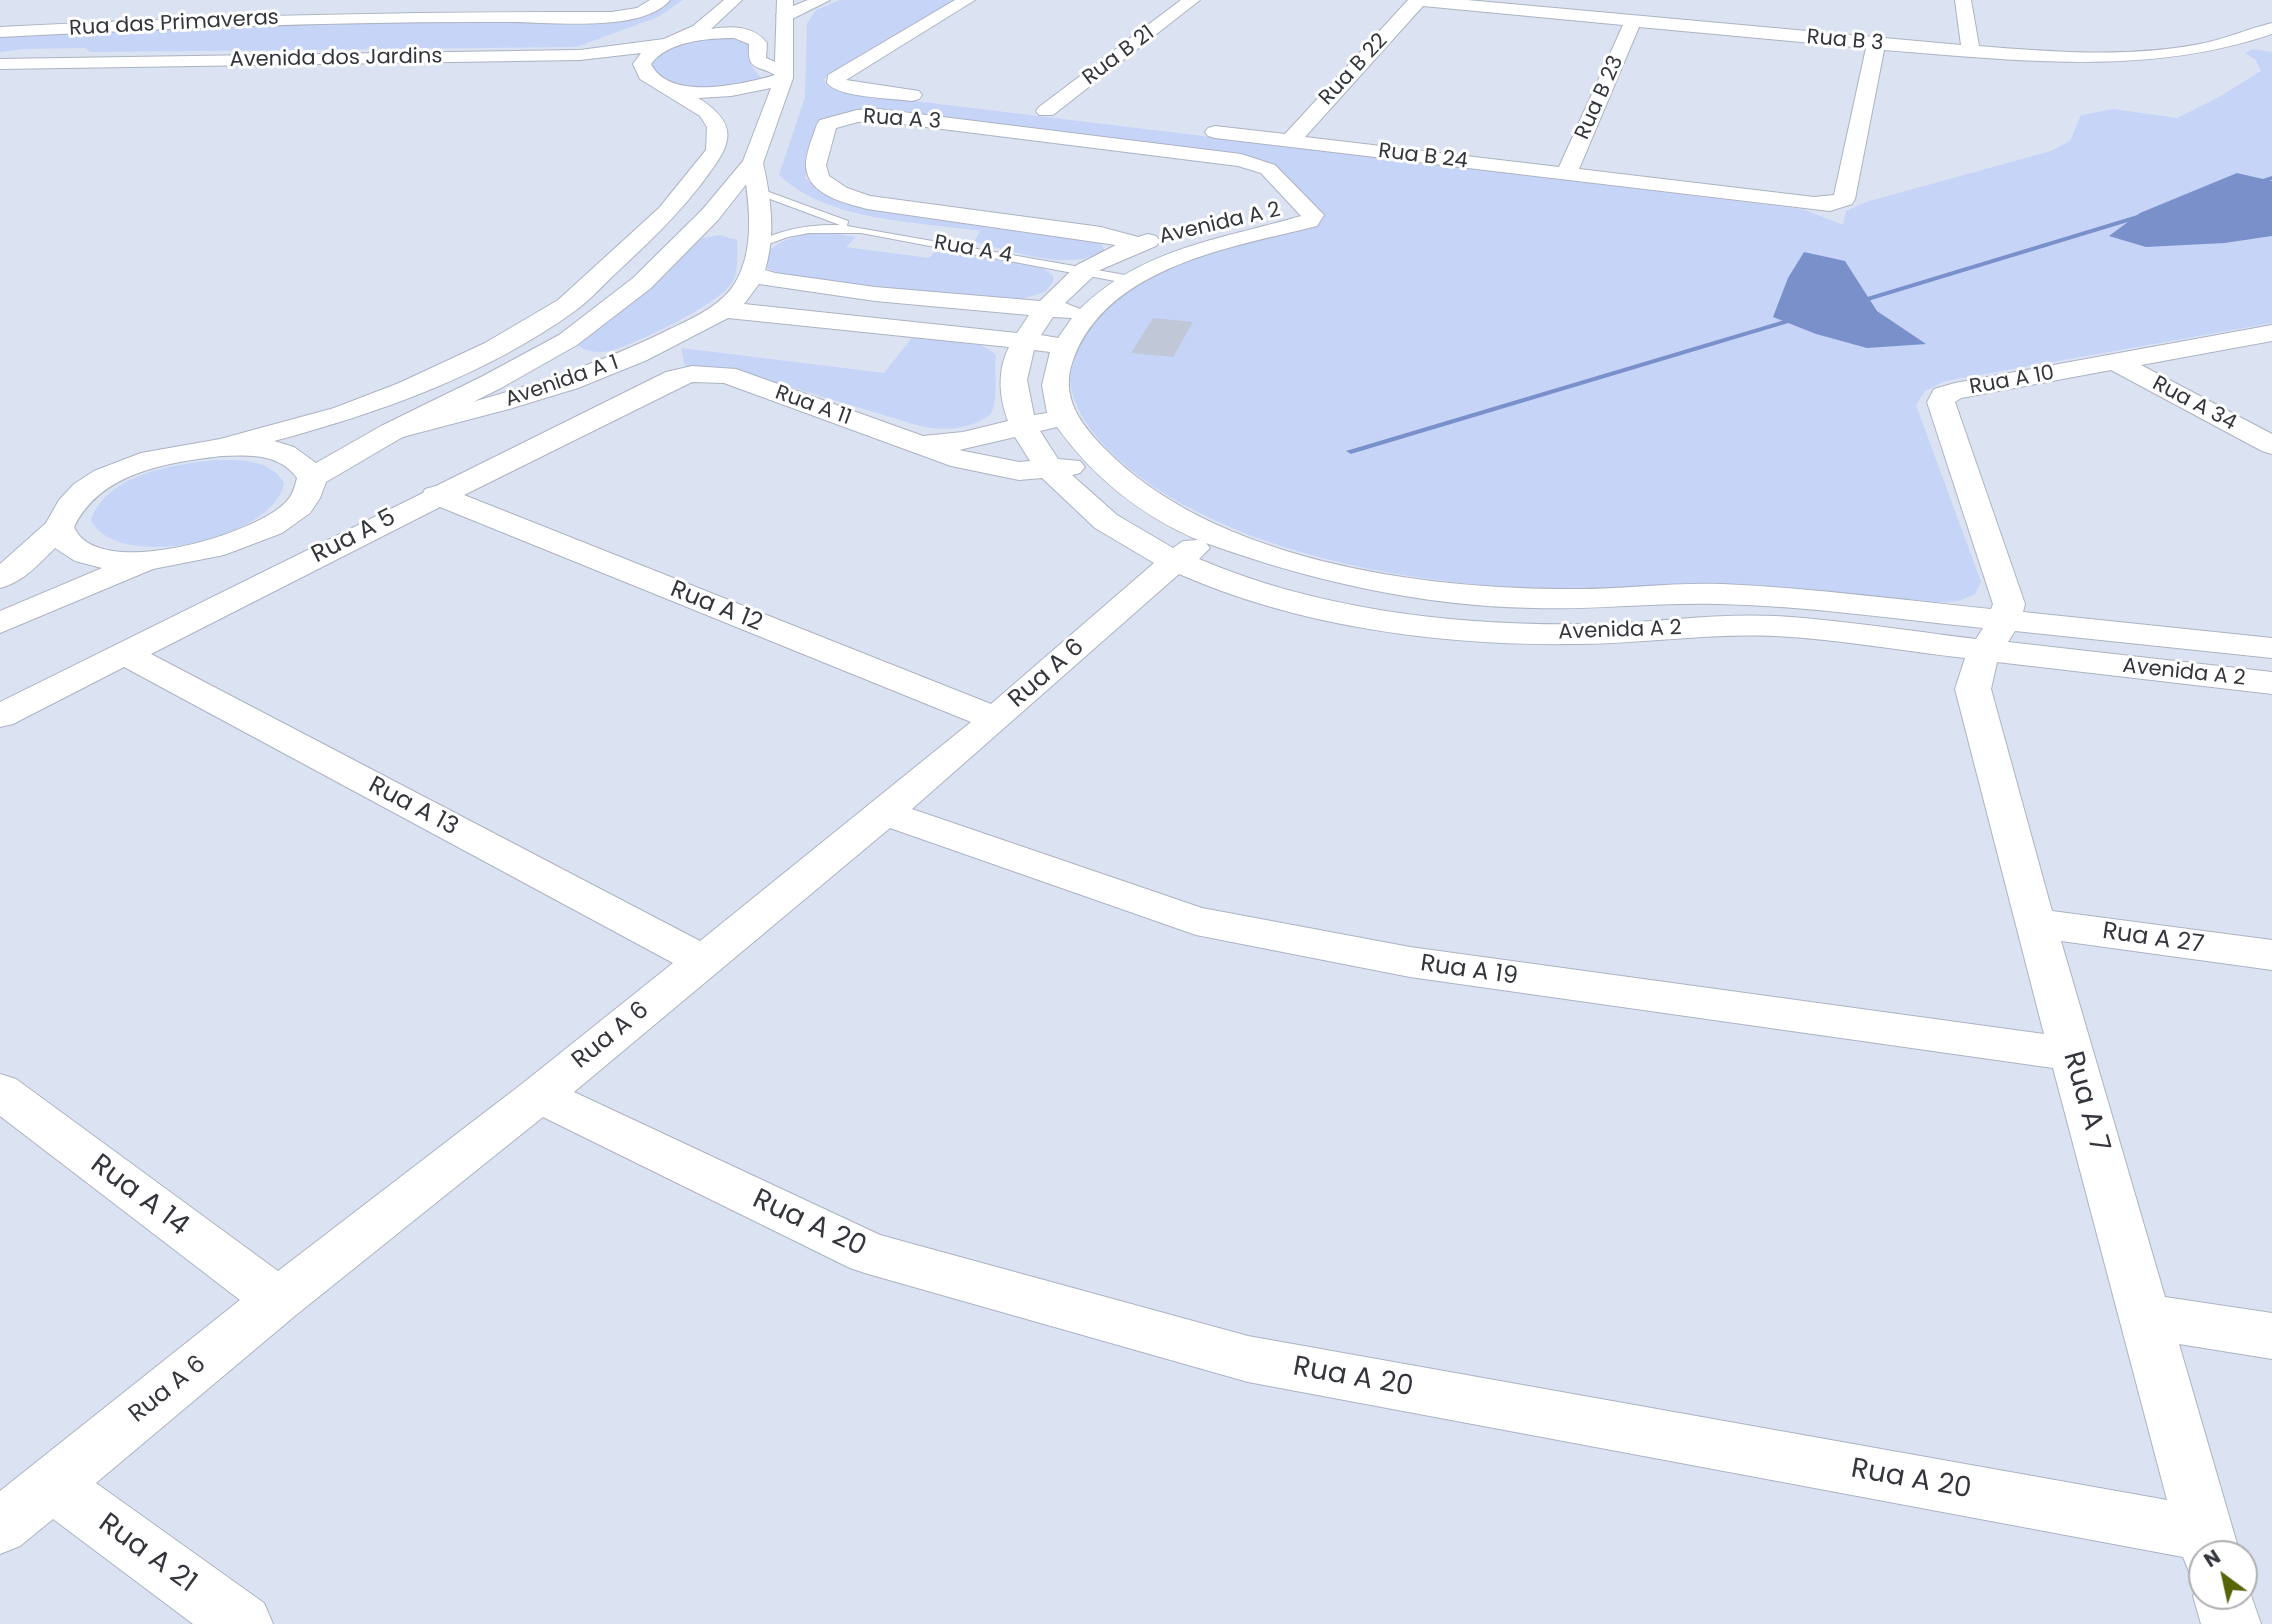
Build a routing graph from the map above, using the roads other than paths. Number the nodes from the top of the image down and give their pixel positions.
1 (662, 0) edge
2 (734, 0) edge
3 (822, 0) edge
4 (967, 0) edge
5 (1192, 0) edge
6 (1417, 0) edge
7 (1963, 0) edge
8 (1511, 4) edge
9 (784, 8) edge
10 (1740, 10) dead end
11 (1633, 21) junction
12 (2272, 29) edge
13 (1737, 31) junction
14 (0, 32) edge
15 (2243, 40) junction
16 (675, 42) junction
17 (1876, 44) junction
18 (2272, 47) edge
19 (1971, 51) junction
20 (0, 64) edge
21 (629, 72) junction
22 (0, 73) edge
23 (784, 74) junction
24 (673, 91) junction
25 (926, 96) dead end
26 (1019, 108) dead end
27 (1046, 111) junction
28 (1073, 114) dead end
29 (1195, 129) dead end
30 (1290, 141) junction
31 (753, 163) junction
32 (1566, 175) junction
33 (758, 191) junction
34 (1304, 205) junction
35 (861, 230) junction
36 (760, 244) junction
37 (1140, 244) junction
38 (1084, 271) junction
39 (752, 274) junction
40 (1130, 280) junction
41 (875, 294) junction
42 (1048, 309) junction
43 (725, 310) junction
44 (1088, 314) junction
45 (846, 321) junction
46 (2272, 333) edge
47 (1025, 341) junction
48 (1066, 345) junction
49 (2117, 363) junction
50 (713, 373) joint
51 (1065, 419) junction
52 (1022, 424) junction
53 (391, 432) junction
54 (913, 441) junction
55 (2272, 445) edge
56 (222, 447) junction
57 (1096, 460) junction
58 (1050, 470) junction
59 (312, 478) junction
60 (436, 495) junction
61 (59, 527) junction
62 (1213, 535) junction
63 (145, 561) junction
64 (1174, 562) junction
65 (0, 578) edge
66 (0, 623) edge
67 (1995, 636) junction
68 (2272, 648) edge
69 (123, 653) junction
70 (2272, 683) edge
71 (0, 716) edge
72 (996, 719) junction
73 (884, 813) junction
74 (2035, 923) junction
75 (2272, 955) edge
76 (704, 961) junction
77 (2071, 1054) junction
78 (0, 1091) edge
79 (539, 1096) junction
80 (278, 1300) junction
81 (2145, 1316) junction
82 (2272, 1336) edge
83 (52, 1485) junction
84 (0, 1527) edge
85 (2188, 1540) edge
86 (2207, 1540) edge
87 (243, 1624) edge

1 - 14 street, Rua das Primaveras
2 - 16 street
3 - 9 street
4 - 25 street
5 - 27 street, Rua B 21
6 - 8 street, Rua B 3
6 - 30 street, Rua B 22
7 - 19 street
8 - 11 street, Rua B 3
9 - 23 street
10 - 13 street
11 - 13 street, Rua B 3
11 - 32 street, Rua B 23
12 - 15 street, Rua B 3
13 - 17 street, Rua B 3
15 - 18 street
15 - 19 street, Rua B 3
16 - 20 street, Avenida dos Jardins
16 - 21 street
16 - 23 street, Avenida dos Jardins
17 - 19 street, Rua B 3
17 - 32 street, Rua B 24
21 - 22 street, Avenida dos Jardins
21 - 24 street
23 - 24 street
23 - 31 street
24 - 56 street
26 - 27 street
27 - 28 street
29 - 30 street, Rua B 24
30 - 32 street, Rua B 24
31 - 33 street, Avenida A 1
31 - 53 street
33 - 35 lane, Rua A 4
33 - 36 street, Avenida A 1
34 - 37 street, Avenida A 2
34 - 37 street, Rua A 3
34 - 40 street, Avenida A 2
35 - 36 lane, Rua A 4
35 - 38 lane, Rua A 4
36 - 39 street, Avenida A 1
37 - 38 street, Avenida A 2
38 - 40 lane, Rua A 4
38 - 42 street, Avenida A 2
39 - 41 street
39 - 43 street, Avenida A 1
40 - 44 street, Avenida A 2
41 - 42 street
41 - 45 street
42 - 44 street
42 - 47 street, Avenida A 2
43 - 45 street
43 - 53 street, Avenida A 1
44 - 48 street, Avenida A 2
45 - 47 street
46 - 49 street, Rua A 10
47 - 48 street
47 - 52 street, Avenida A 2
48 - 51 street, Avenida A 2
49 - 55 street, Rua A 34
49 - 67 street, Rua A 10
50 - 54 street, Rua A 11
50 - 60 street, Rua A 5
51 - 52 street, Rua A 11
51 - 57 street, Avenida A 2
52 - 54 street, Rua A 11
52 - 58 street, Avenida A 2
53 - 59 street
54 - 58 street, Rua A 11
56 - 59 street
56 - 61 street
57 - 58 street, Rua A 11
57 - 62 street, Avenida A 2
58 - 64 street, Avenida A 2
59 - 63 street
60 - 69 street, Rua A 5
60 - 72 street, Rua A 12
61 - 63 street
61 - 65 street
62 - 64 street, Rua A 6
62 - 67 street, Avenida A 2
63 - 66 street
64 - 67 street, Avenida A 2
64 - 72 street, Rua A 6
67 - 68 street, Avenida A 2
67 - 70 street, Avenida A 2
67 - 74 street, Rua A 7
69 - 71 street, Rua A 5
69 - 76 street, Rua A 13
72 - 73 street, Rua A 6
73 - 76 street, Rua A 6
73 - 77 street, Rua A 19
74 - 75 street, Rua A 27
74 - 77 street, Rua A 7
76 - 79 street, Rua A 6
77 - 81 street, Rua A 7
78 - 80 street, Rua A 14
79 - 80 street, Rua A 6
79 - 85 street, Rua A 20
80 - 83 street, Rua A 6
81 - 82 street
81 - 86 street, Rua A 7
83 - 84 street, Rua A 6
83 - 87 street, Rua A 21

